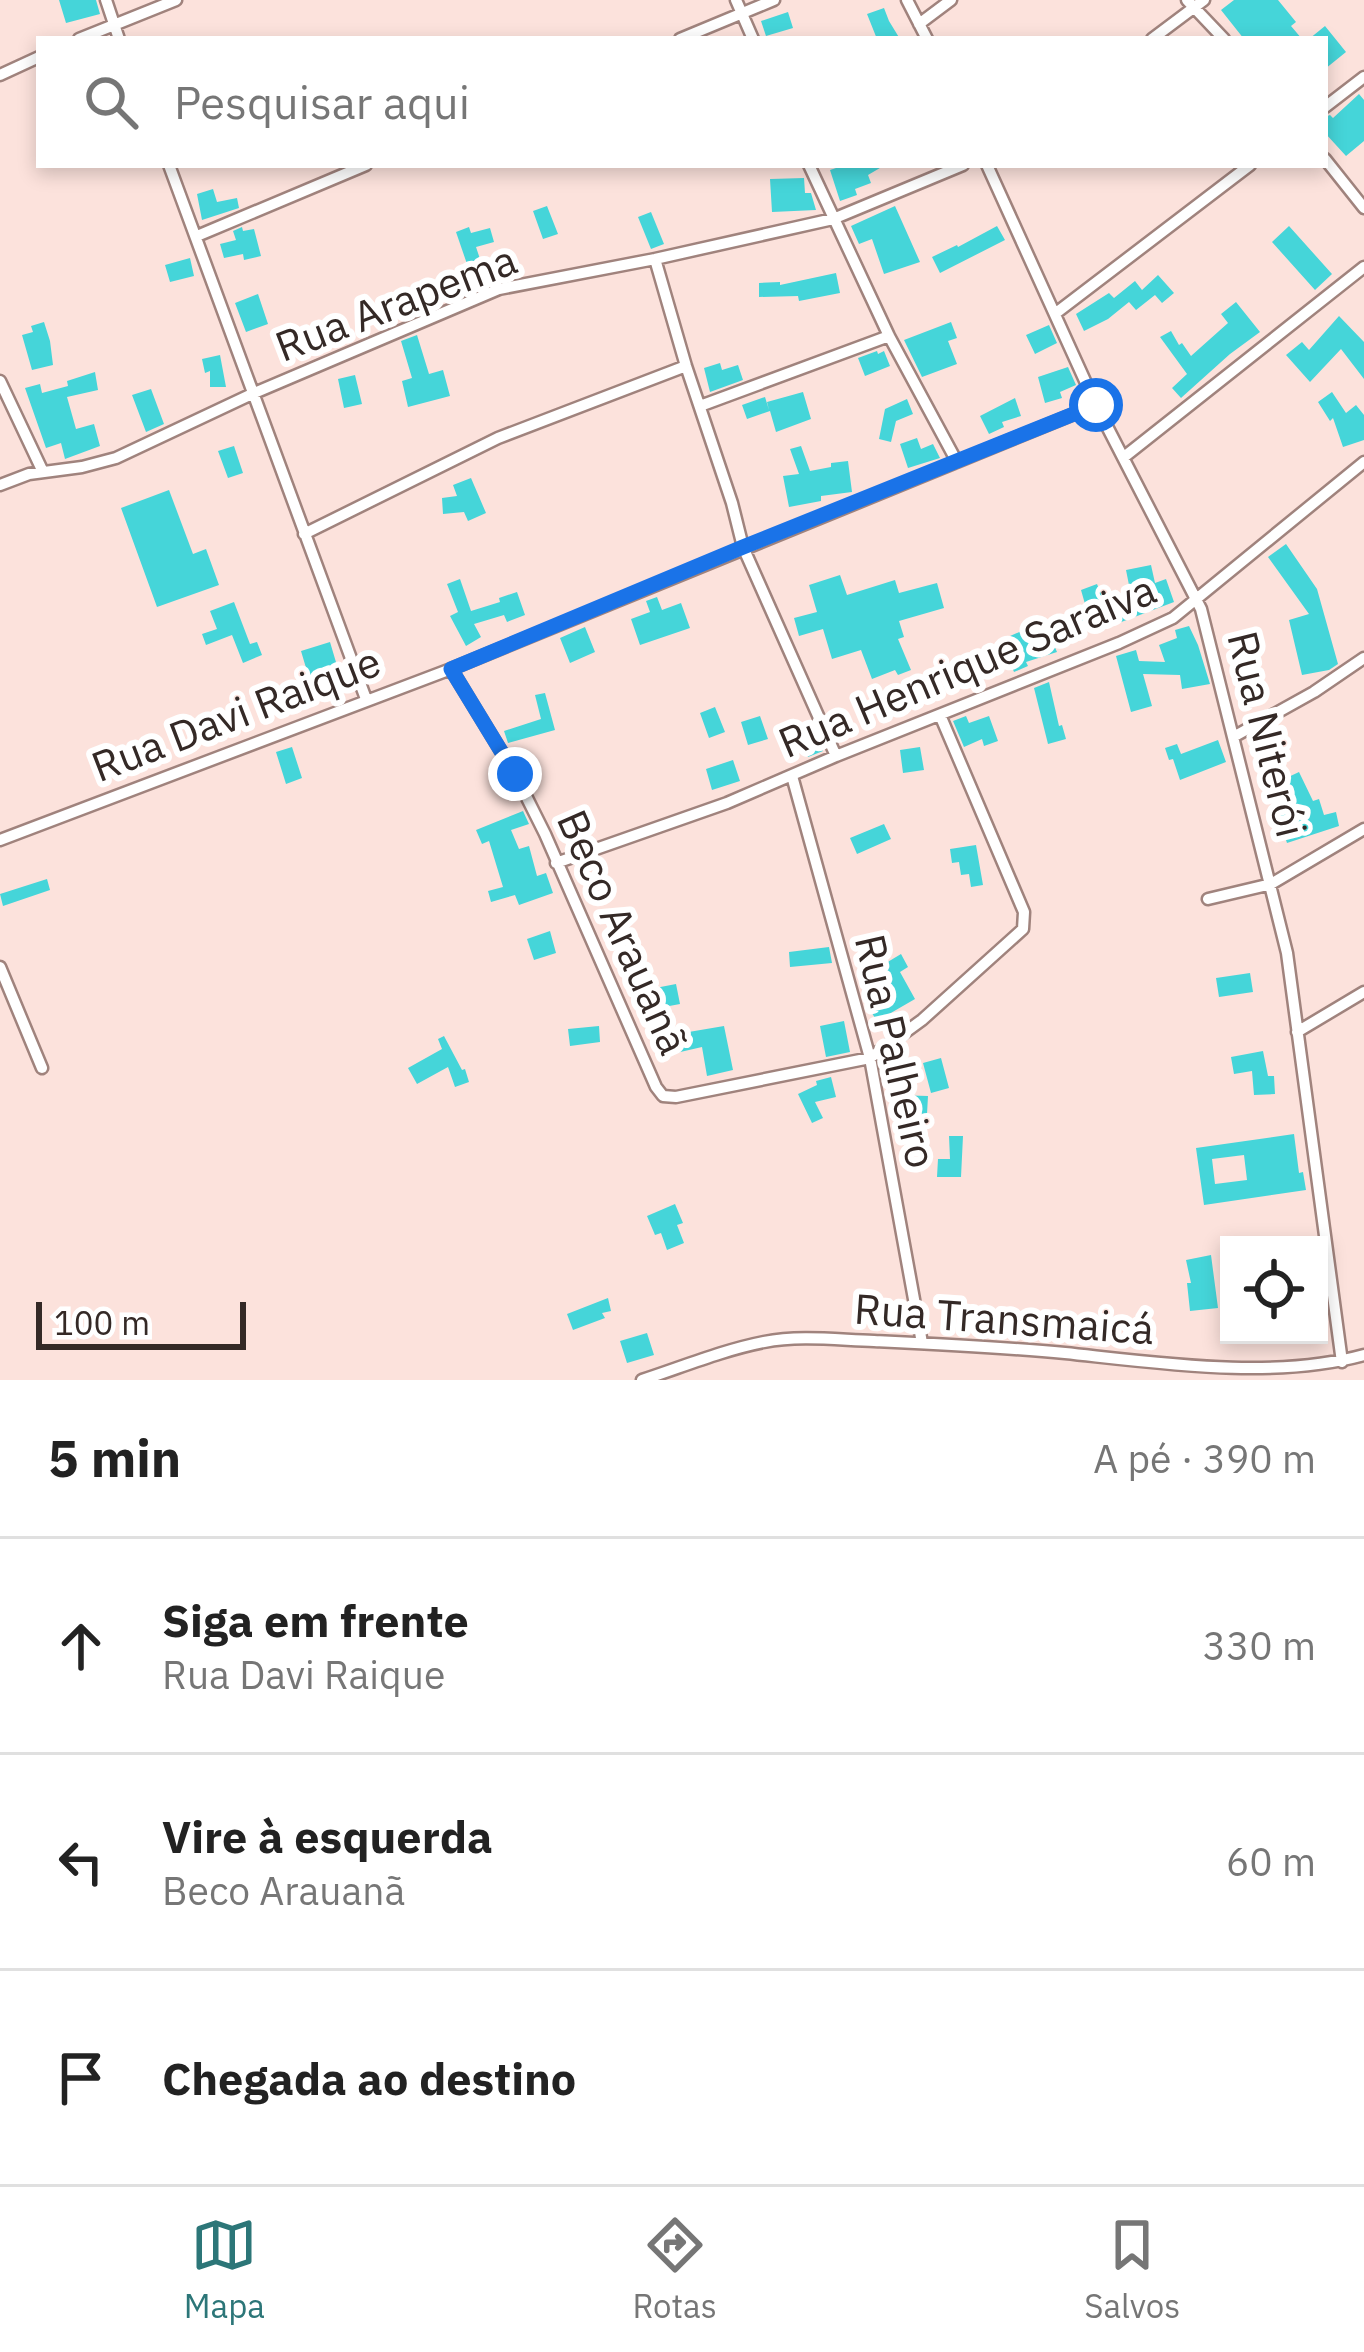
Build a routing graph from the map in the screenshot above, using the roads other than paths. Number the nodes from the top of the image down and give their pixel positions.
1 (106, 0) edge
2 (176, 0) edge
3 (736, 0) edge
4 (774, 0) edge
5 (907, 0) edge
6 (952, 0) edge
7 (1196, 2) edge
8 (742, 15) junction
9 (113, 23) junction
10 (920, 24) junction
11 (85, 36) edge
12 (118, 36) edge
13 (688, 36) edge
14 (752, 36) edge
15 (925, 36) edge
16 (1156, 36) edge
17 (1222, 36) edge
18 (36, 58) edge
19 (0, 75) edge
20 (1364, 76) edge
21 (1328, 105) edge
22 (1328, 163) edge
23 (170, 168) edge
24 (359, 168) edge
25 (810, 168) edge
26 (955, 168) edge
27 (988, 168) edge
28 (1246, 168) edge
29 (1364, 208) edge
30 (833, 218) junction
31 (197, 236) junction
32 (655, 259) junction
33 (1364, 267) edge
34 (1056, 313) junction
35 (889, 336) junction
36 (686, 366) junction
37 (0, 382) edge
38 (252, 394) junction
39 (1096, 405) junction
40 (700, 406) junction
41 (1124, 457) junction
42 (957, 462) junction
43 (1364, 462) edge
44 (43, 472) junction
45 (0, 485) edge
46 (304, 534) junction
47 (743, 547) junction
48 (1197, 600) junction
49 (1364, 658) edge
50 (451, 669) junction
51 (366, 699) junction
52 (940, 715) junction
53 (1235, 736) junction
54 (836, 756) junction
55 (792, 776) junction
56 (1364, 829) edge
57 (0, 840) edge
58 (556, 863) junction
59 (1270, 884) junction
60 (1208, 899) dead end
61 (0, 967) edge
62 (1364, 992) edge
63 (1297, 1032) junction
64 (870, 1058) junction
65 (42, 1068) dead end
66 (922, 1343) junction
67 (1364, 1355) edge
68 (1342, 1362) junction
69 (681, 1374) edge
70 (643, 1380) edge

1 - 9 street
2 - 9 street
3 - 8 street
4 - 8 street
5 - 10 street
6 - 10 street
7 - 16 street
7 - 17 street
8 - 13 street
8 - 14 street
9 - 11 street
9 - 12 street
10 - 15 street
18 - 19 street
20 - 21 street
22 - 29 street
23 - 31 street
24 - 31 street
25 - 30 street
26 - 30 street, Rua Arapema
27 - 34 street, Rua Niterói
28 - 34 street
30 - 32 street, Rua Arapema
30 - 35 street
31 - 38 street
32 - 36 street
32 - 38 street, Rua Arapema
33 - 41 street
34 - 39 street, Rua Niterói
35 - 40 street
35 - 42 street
36 - 40 street
36 - 46 street
37 - 44 street
38 - 44 street, Rua Arapema
38 - 46 street
39 - 41 street, Rua Niterói
39 - 42 street, Rua Davi Raique
40 - 47 street
41 - 48 street, Rua Niterói
42 - 47 street, Rua Davi Raique
43 - 48 street, Rua Henrique Saraiva
44 - 45 street, Rua Arapema
46 - 51 street
47 - 50 street, Rua Davi Raique
47 - 54 street
48 - 52 street, Rua Henrique Saraiva
48 - 53 street, Rua Niterói
49 - 53 street
50 - 51 street, Rua Davi Raique
50 - 58 street, Beco Arauanã
51 - 57 street, Rua Davi Raique
52 - 54 street, Rua Henrique Saraiva
52 - 64 street
53 - 59 street, Rua Niterói
54 - 55 street, Rua Henrique Saraiva
55 - 58 street, Rua Henrique Saraiva
55 - 64 street, Rua Palheiro
56 - 59 street
58 - 64 street, Beco Arauanã
59 - 60 street
59 - 63 street, Rua Niterói
61 - 65 street
62 - 63 street
63 - 68 street, Rua Niterói
64 - 66 street, Rua Palheiro
66 - 68 street, Rua Transmaicá
66 - 69 street, Rua Transmaicá
67 - 68 street, Rua Transmaicá
69 - 70 street, Rua Transmaicá

